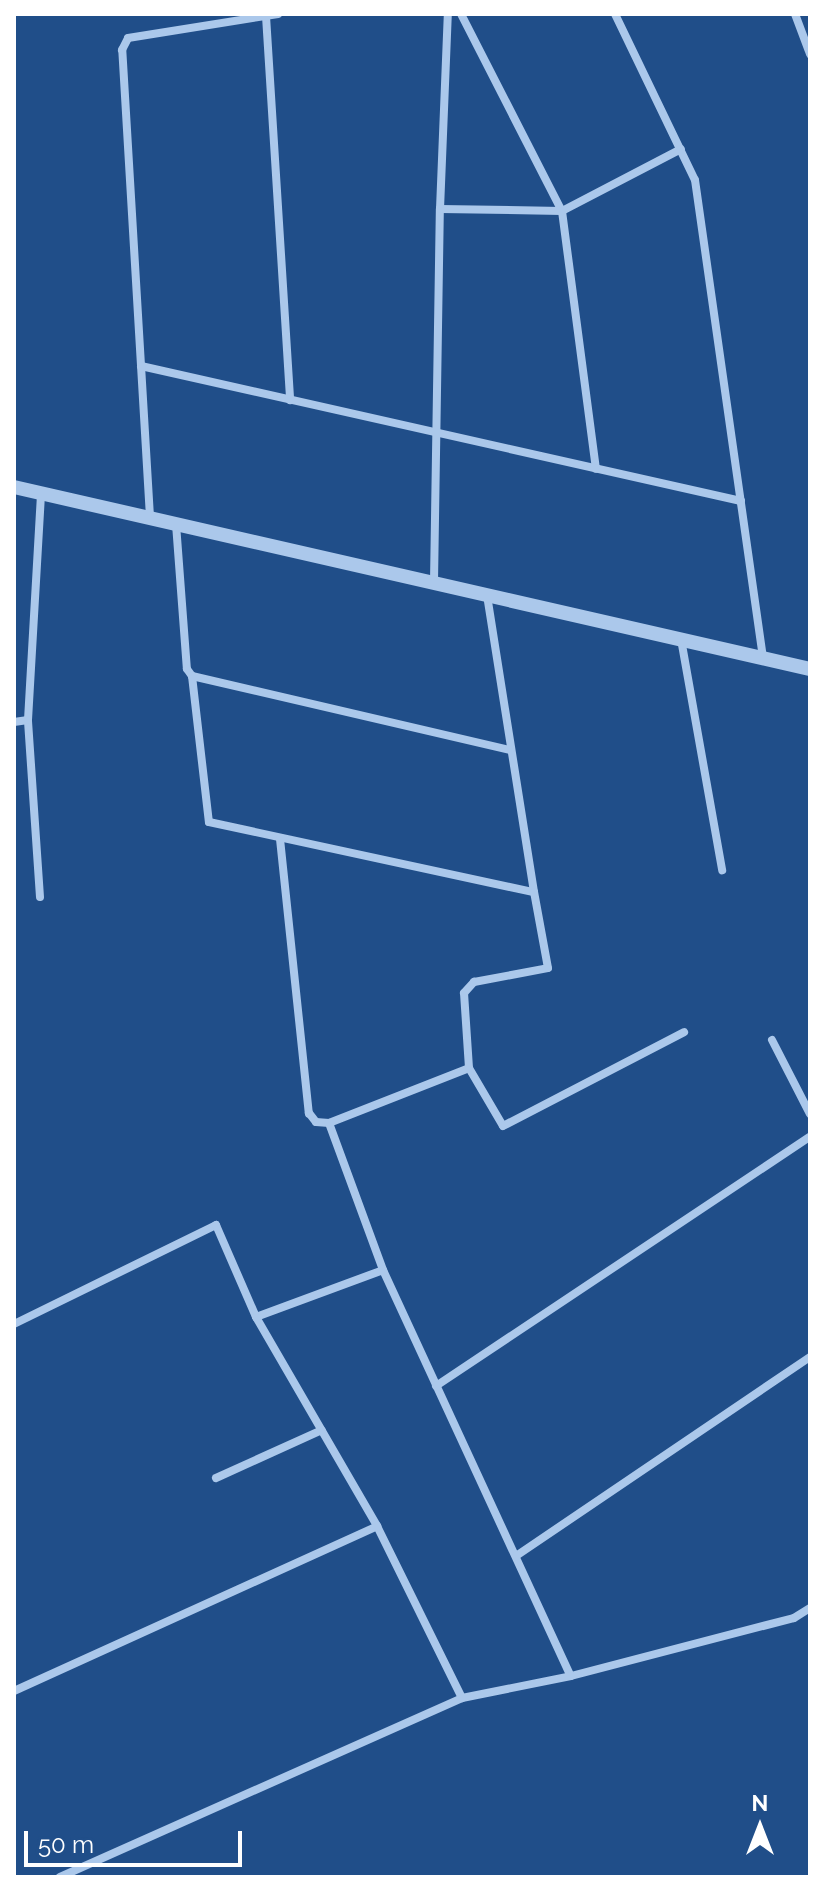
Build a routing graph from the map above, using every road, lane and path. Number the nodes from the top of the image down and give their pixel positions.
1 (278, 14) edge
2 (448, 14) edge
3 (461, 14) edge
4 (615, 14) edge
5 (795, 14) edge
6 (266, 16) edge
7 (810, 54) edge
8 (681, 149) junction
9 (440, 209) junction
10 (562, 211) junction
11 (141, 366) junction
12 (290, 400) junction
13 (438, 433) junction
14 (596, 469) junction
15 (14, 487) edge
16 (41, 493) junction
17 (741, 501) junction
18 (150, 517) junction
19 (176, 524) junction
20 (434, 582) junction
21 (487, 593) junction
22 (681, 638) junction
23 (763, 656) junction
24 (810, 669) edge
25 (192, 676) junction
26 (28, 720) junction
27 (14, 722) edge
28 (510, 750) junction
29 (280, 839) junction
30 (722, 870) dead end
31 (534, 892) junction
32 (40, 897) dead end
33 (684, 1032) dead end
34 (772, 1040) dead end
35 (469, 1068) junction
36 (810, 1114) edge
37 (329, 1123) junction
38 (810, 1137) edge
39 (383, 1270) junction
40 (256, 1317) junction
41 (14, 1324) edge
42 (810, 1357) edge
43 (436, 1386) junction
44 (322, 1430) junction
45 (216, 1478) dead end
46 (377, 1526) junction
47 (516, 1556) junction
48 (810, 1608) edge
49 (571, 1676) junction
50 (14, 1691) edge
51 (462, 1698) junction
52 (60, 1877) edge

1 - 6 street
2 - 9 street
3 - 10 street
4 - 8 street
5 - 7 street
6 - 11 street
6 - 12 street
8 - 10 street
8 - 17 street
9 - 10 street
9 - 13 street
10 - 14 street
11 - 12 street
11 - 18 street
12 - 13 street
13 - 14 street
13 - 20 street
14 - 17 street
15 - 16 street
16 - 18 street
16 - 26 street
17 - 23 street
18 - 19 street
19 - 20 street
19 - 25 street
20 - 21 street
21 - 22 street
21 - 28 street
22 - 23 street
22 - 30 street
23 - 24 street
25 - 28 street
25 - 29 street
26 - 27 street
26 - 32 street
28 - 31 street
29 - 31 street
29 - 37 street
31 - 35 street
33 - 35 street
34 - 36 street
35 - 37 street
37 - 39 street
38 - 43 street
39 - 40 street
39 - 43 street
40 - 41 street
40 - 44 street
42 - 47 street
43 - 47 street
44 - 45 street
44 - 46 street
46 - 50 street
46 - 51 street
47 - 49 street
48 - 49 street
49 - 51 street
51 - 52 street

